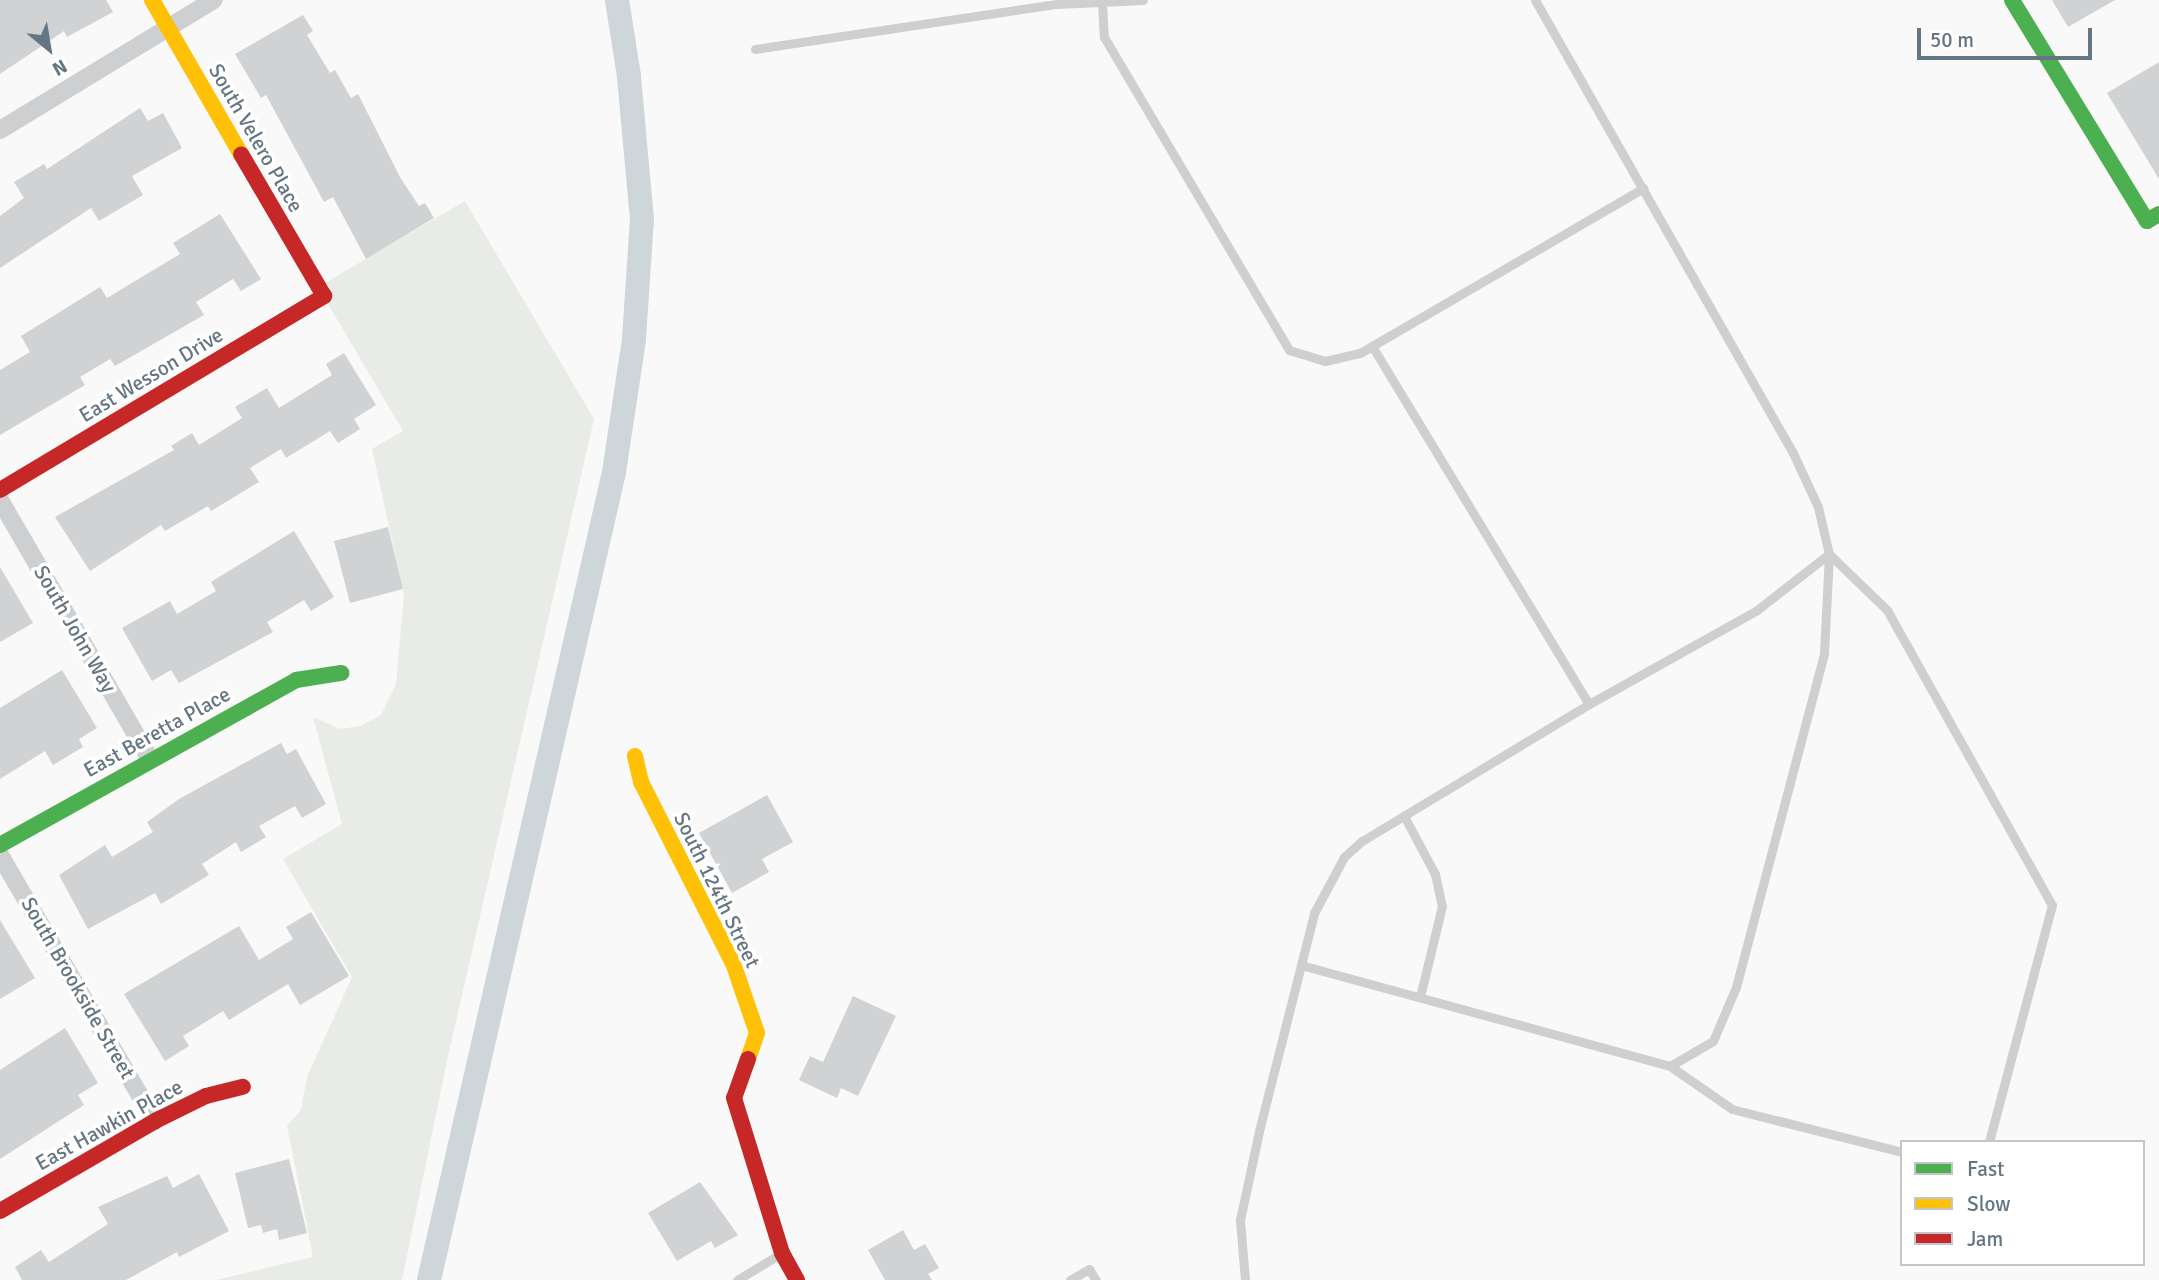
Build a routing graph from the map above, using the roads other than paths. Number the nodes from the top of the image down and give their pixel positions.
1 (152, 0) edge
2 (214, 0) edge
3 (1143, 0) edge
4 (1535, 0) edge
5 (2012, 0) edge
6 (1102, 2) junction
7 (169, 28) junction
8 (755, 49) dead end
9 (0, 130) edge
10 (1643, 188) junction
11 (2153, 217) edge
12 (324, 296) joint
13 (1372, 346) junction
14 (0, 490) edge
15 (0, 500) edge
16 (1829, 554) junction
17 (341, 673) dead end
18 (1589, 704) junction
19 (635, 756) dead end
20 (150, 759) junction
21 (1404, 816) junction
22 (0, 845) edge
23 (0, 855) edge
24 (1301, 964) junction
25 (1420, 997) junction
26 (1670, 1066) junction
27 (243, 1087) dead end
28 (155, 1121) junction
29 (1990, 1140) edge
30 (1900, 1151) edge
31 (0, 1211) edge
32 (782, 1254) junction
33 (737, 1280) edge
34 (797, 1280) edge
35 (1070, 1280) edge
36 (1096, 1280) edge
37 (1245, 1280) edge

1 - 7 street, South Velero Place
2 - 7 street
3 - 6 lane
4 - 10 lane
5 - 11 street
6 - 8 lane
6 - 13 lane
7 - 9 street
7 - 12 street, South Velero Place
10 - 13 lane
10 - 16 lane
12 - 14 street, East Wesson Drive
13 - 18 lane
15 - 20 street, South John Way
16 - 18 lane
16 - 26 lane
16 - 29 lane
17 - 20 street, East Beretta Place
18 - 21 lane
19 - 32 street, South 124th Street
20 - 22 street, East Beretta Place
21 - 24 lane
21 - 25 lane
23 - 28 street, South Brookside Street
24 - 25 lane
24 - 37 lane
25 - 26 lane
26 - 30 lane
27 - 28 street, East Hawkin Place
28 - 31 street, East Hawkin Place
32 - 33 lane
32 - 34 street, South 124th Street
35 - 36 lane

